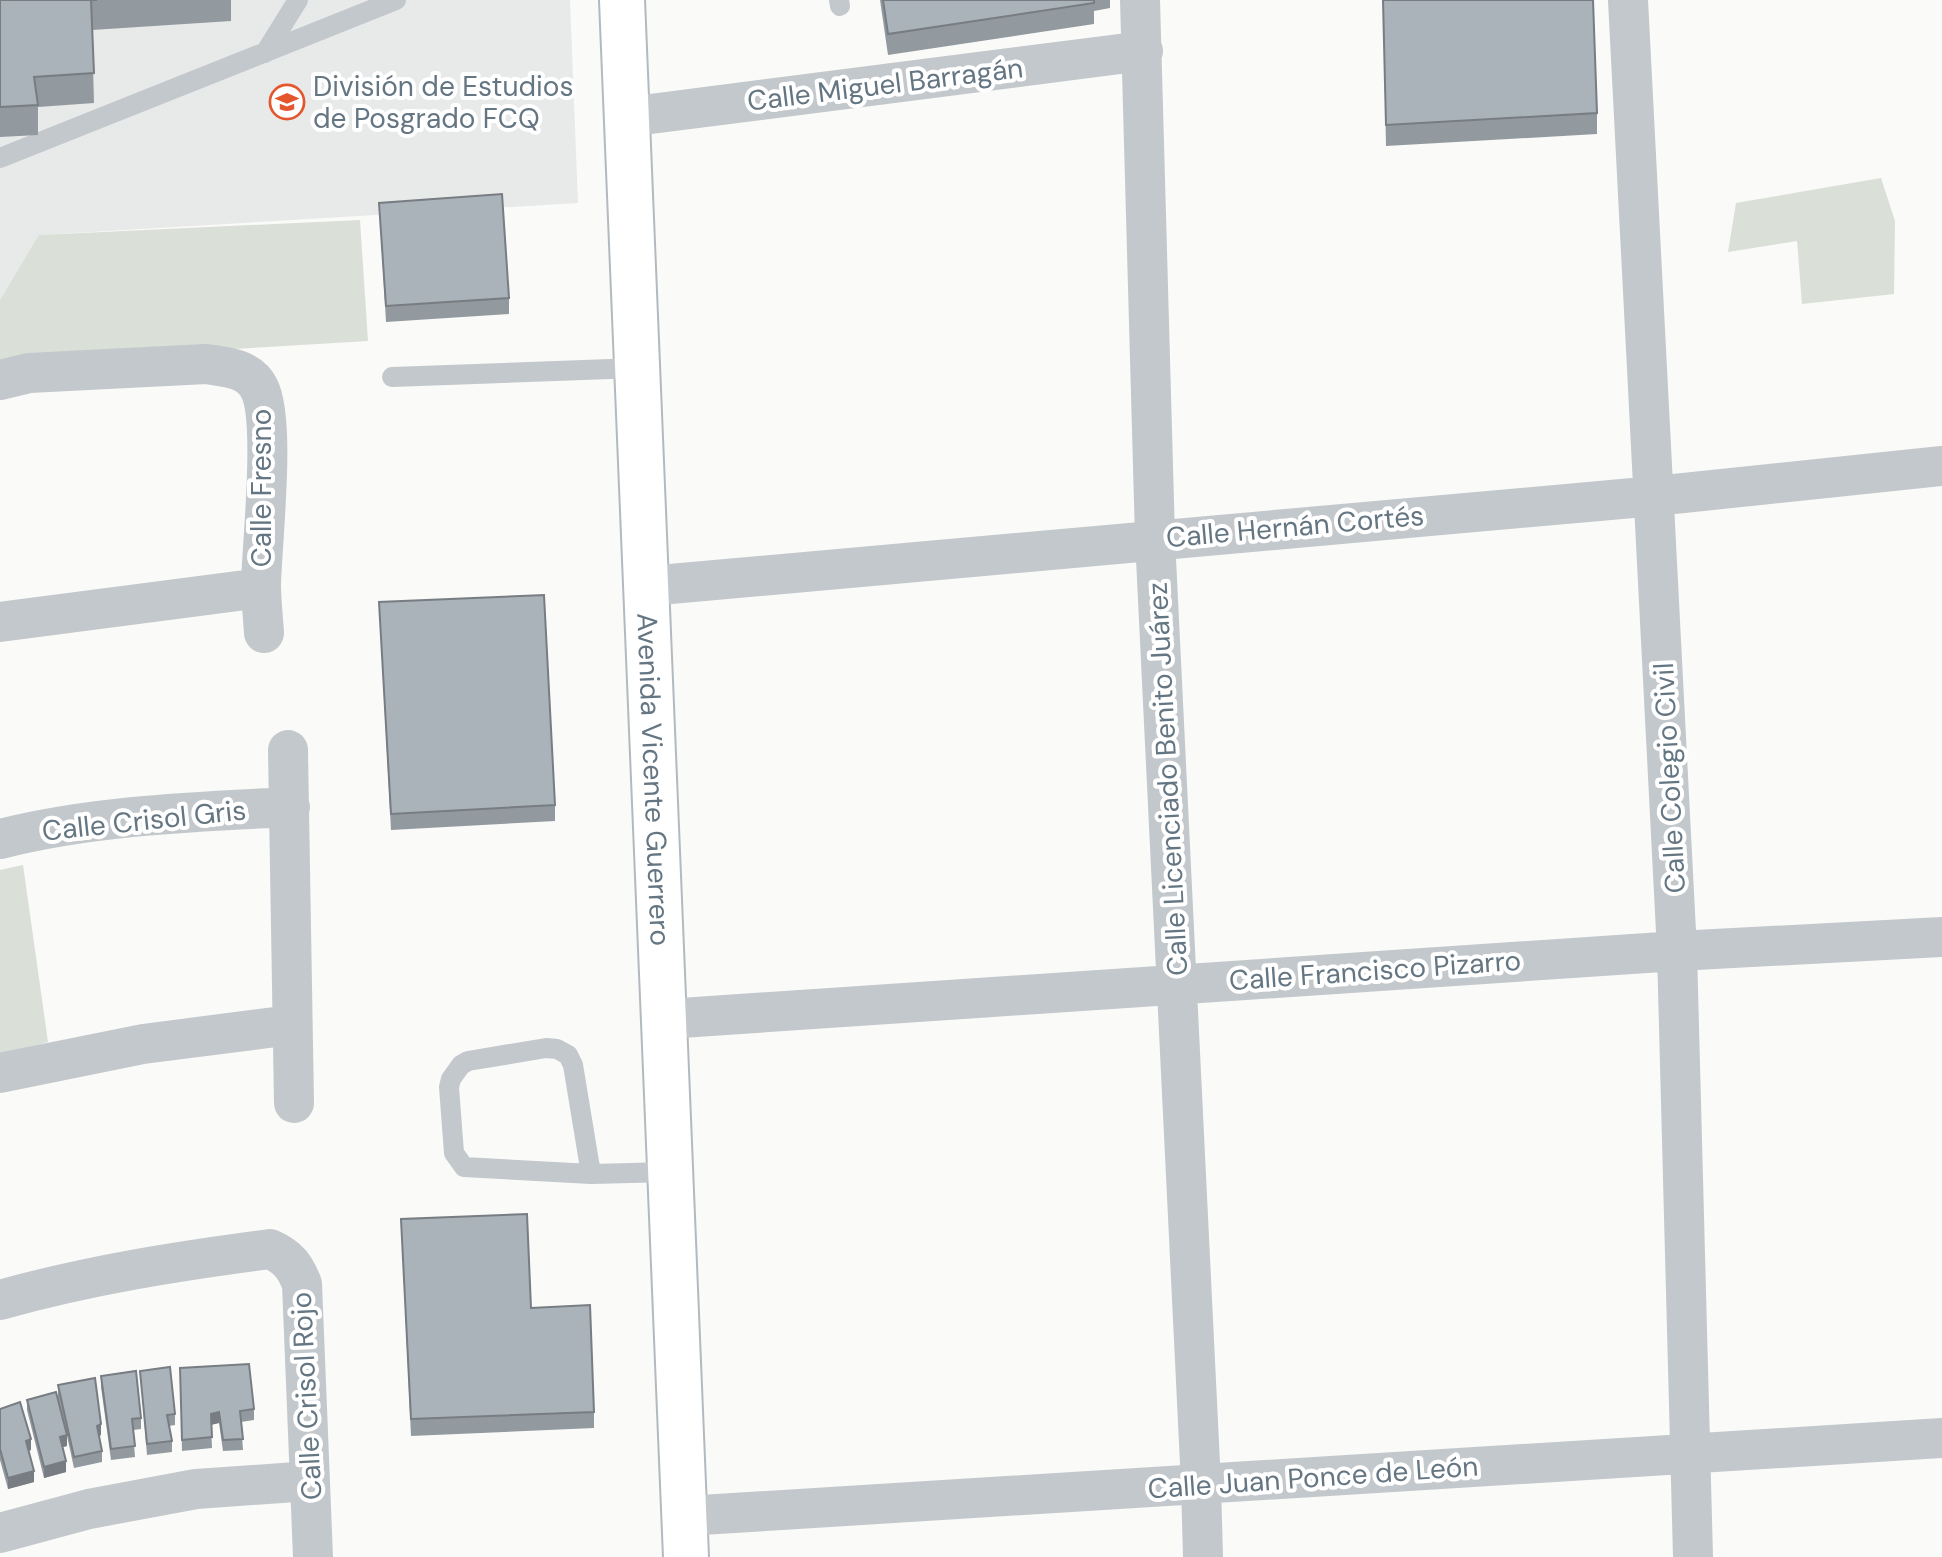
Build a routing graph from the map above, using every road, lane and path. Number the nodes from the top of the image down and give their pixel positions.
1 (298, 0) edge
2 (396, 0) edge
3 (622, 0) edge
4 (1140, 0) edge
5 (1628, 0) edge
6 (1143, 51) junction
7 (265, 53) junction
8 (627, 117) junction
9 (2, 156) edge
10 (638, 368) junction
11 (392, 377) dead end
12 (0, 380) edge
13 (1942, 466) edge
14 (1655, 496) junction
15 (1155, 538) junction
16 (648, 586) junction
17 (261, 588) junction
18 (0, 622) edge
19 (264, 633) dead end
20 (288, 750) dead end
21 (290, 807) junction
22 (0, 839) edge
23 (1942, 937) edge
24 (1677, 951) junction
25 (1177, 983) junction
26 (666, 1019) junction
27 (291, 1025) junction
28 (0, 1073) edge
29 (294, 1103) dead end
30 (671, 1172) junction
31 (591, 1174) junction
32 (0, 1300) edge
33 (1942, 1438) edge
34 (1688, 1453) junction
35 (310, 1481) junction
36 (1201, 1484) junction
37 (0, 1533) edge
38 (686, 1537) edge
39 (313, 1557) edge
40 (1203, 1557) edge
41 (1693, 1557) edge

1 - 7 lane
2 - 7 lane
3 - 8 main road, Avenida Vicente Guerrero
4 - 6 street, Calle Licenciado Benito Juárez
5 - 14 street, Calle Colegio Civil
6 - 8 street, Calle Miguel Barragán
6 - 15 street, Calle Licenciado Benito Juárez
7 - 9 lane
8 - 10 main road, Avenida Vicente Guerrero
10 - 11 lane
10 - 16 main road, Avenida Vicente Guerrero
12 - 17 street, Calle Fresno
13 - 14 street, Calle Hernán Cortés
14 - 15 street, Calle Hernán Cortés
14 - 24 street, Calle Colegio Civil
15 - 16 street, Calle Hernán Cortés
15 - 25 street, Calle Licenciado Benito Juárez
16 - 26 main road, Avenida Vicente Guerrero
17 - 18 street
17 - 19 street, Calle Fresno
20 - 21 street
21 - 22 street, Calle Crisol Gris
21 - 27 street
23 - 24 street, Calle Francisco Pizarro
24 - 25 street, Calle Francisco Pizarro
24 - 34 street, Calle Colegio Civil
25 - 26 street, Calle Francisco Pizarro
25 - 36 street, Calle Licenciado Benito Juárez
26 - 30 main road, Avenida Vicente Guerrero
27 - 28 street
27 - 29 street
30 - 31 lane
30 - 38 main road, Avenida Vicente Guerrero
31 - 31 lane
32 - 35 street, Calle Crisol Rojo
33 - 34 street, Calle Juan Ponce de León
34 - 36 street, Calle Juan Ponce de León
34 - 41 street, Calle Colegio Civil
35 - 37 street
35 - 39 street, Calle Crisol Rojo
36 - 38 street, Calle Juan Ponce de León
36 - 40 street, Calle Licenciado Benito Juárez

